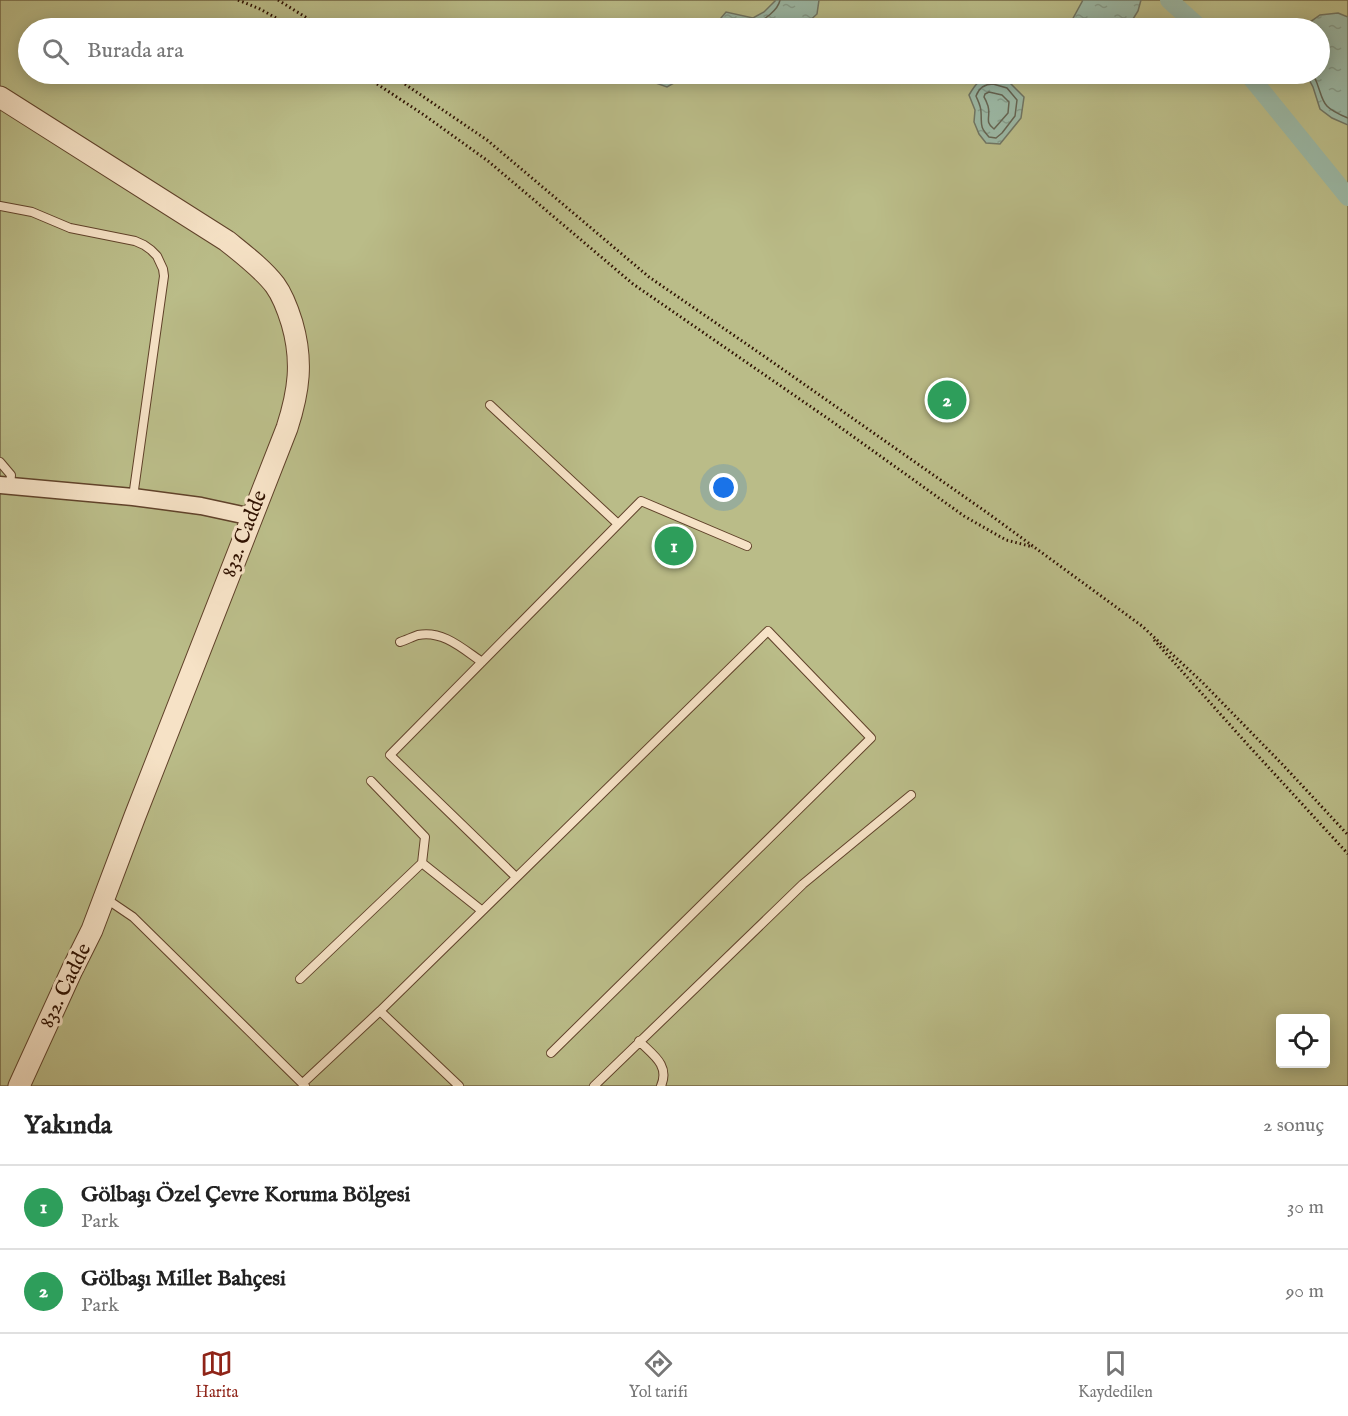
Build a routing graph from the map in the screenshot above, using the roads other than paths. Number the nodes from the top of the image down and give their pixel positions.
1 (0, 97) edge
2 (0, 206) edge
3 (490, 405) dead end
4 (0, 462) edge
5 (5, 485) edge
6 (133, 496) junction
7 (252, 517) junction
8 (618, 524) junction
9 (747, 546) dead end
10 (400, 642) dead end
11 (482, 662) junction
12 (371, 781) dead end
13 (911, 795) dead end
14 (422, 863) junction
15 (516, 877) junction
16 (105, 898) junction
17 (482, 910) junction
18 (300, 979) dead end
19 (380, 1011) junction
20 (639, 1041) junction
21 (551, 1053) dead end
22 (304, 1085) edge
23 (18, 1086) edge
24 (459, 1086) edge
25 (594, 1086) edge
26 (661, 1086) edge

1 - 7 street, 832. Cadde
2 - 6 lane
3 - 8 lane
4 - 5 lane
5 - 6 street
6 - 7 street
7 - 16 street, 832. Cadde
8 - 9 lane
8 - 11 lane
10 - 11 lane
11 - 15 lane
12 - 14 lane
13 - 20 lane
14 - 17 lane
14 - 18 lane
15 - 17 lane
15 - 21 lane
16 - 22 lane
16 - 23 street, 832. Cadde
17 - 19 lane
19 - 22 lane
19 - 24 lane
20 - 25 lane
20 - 26 lane

